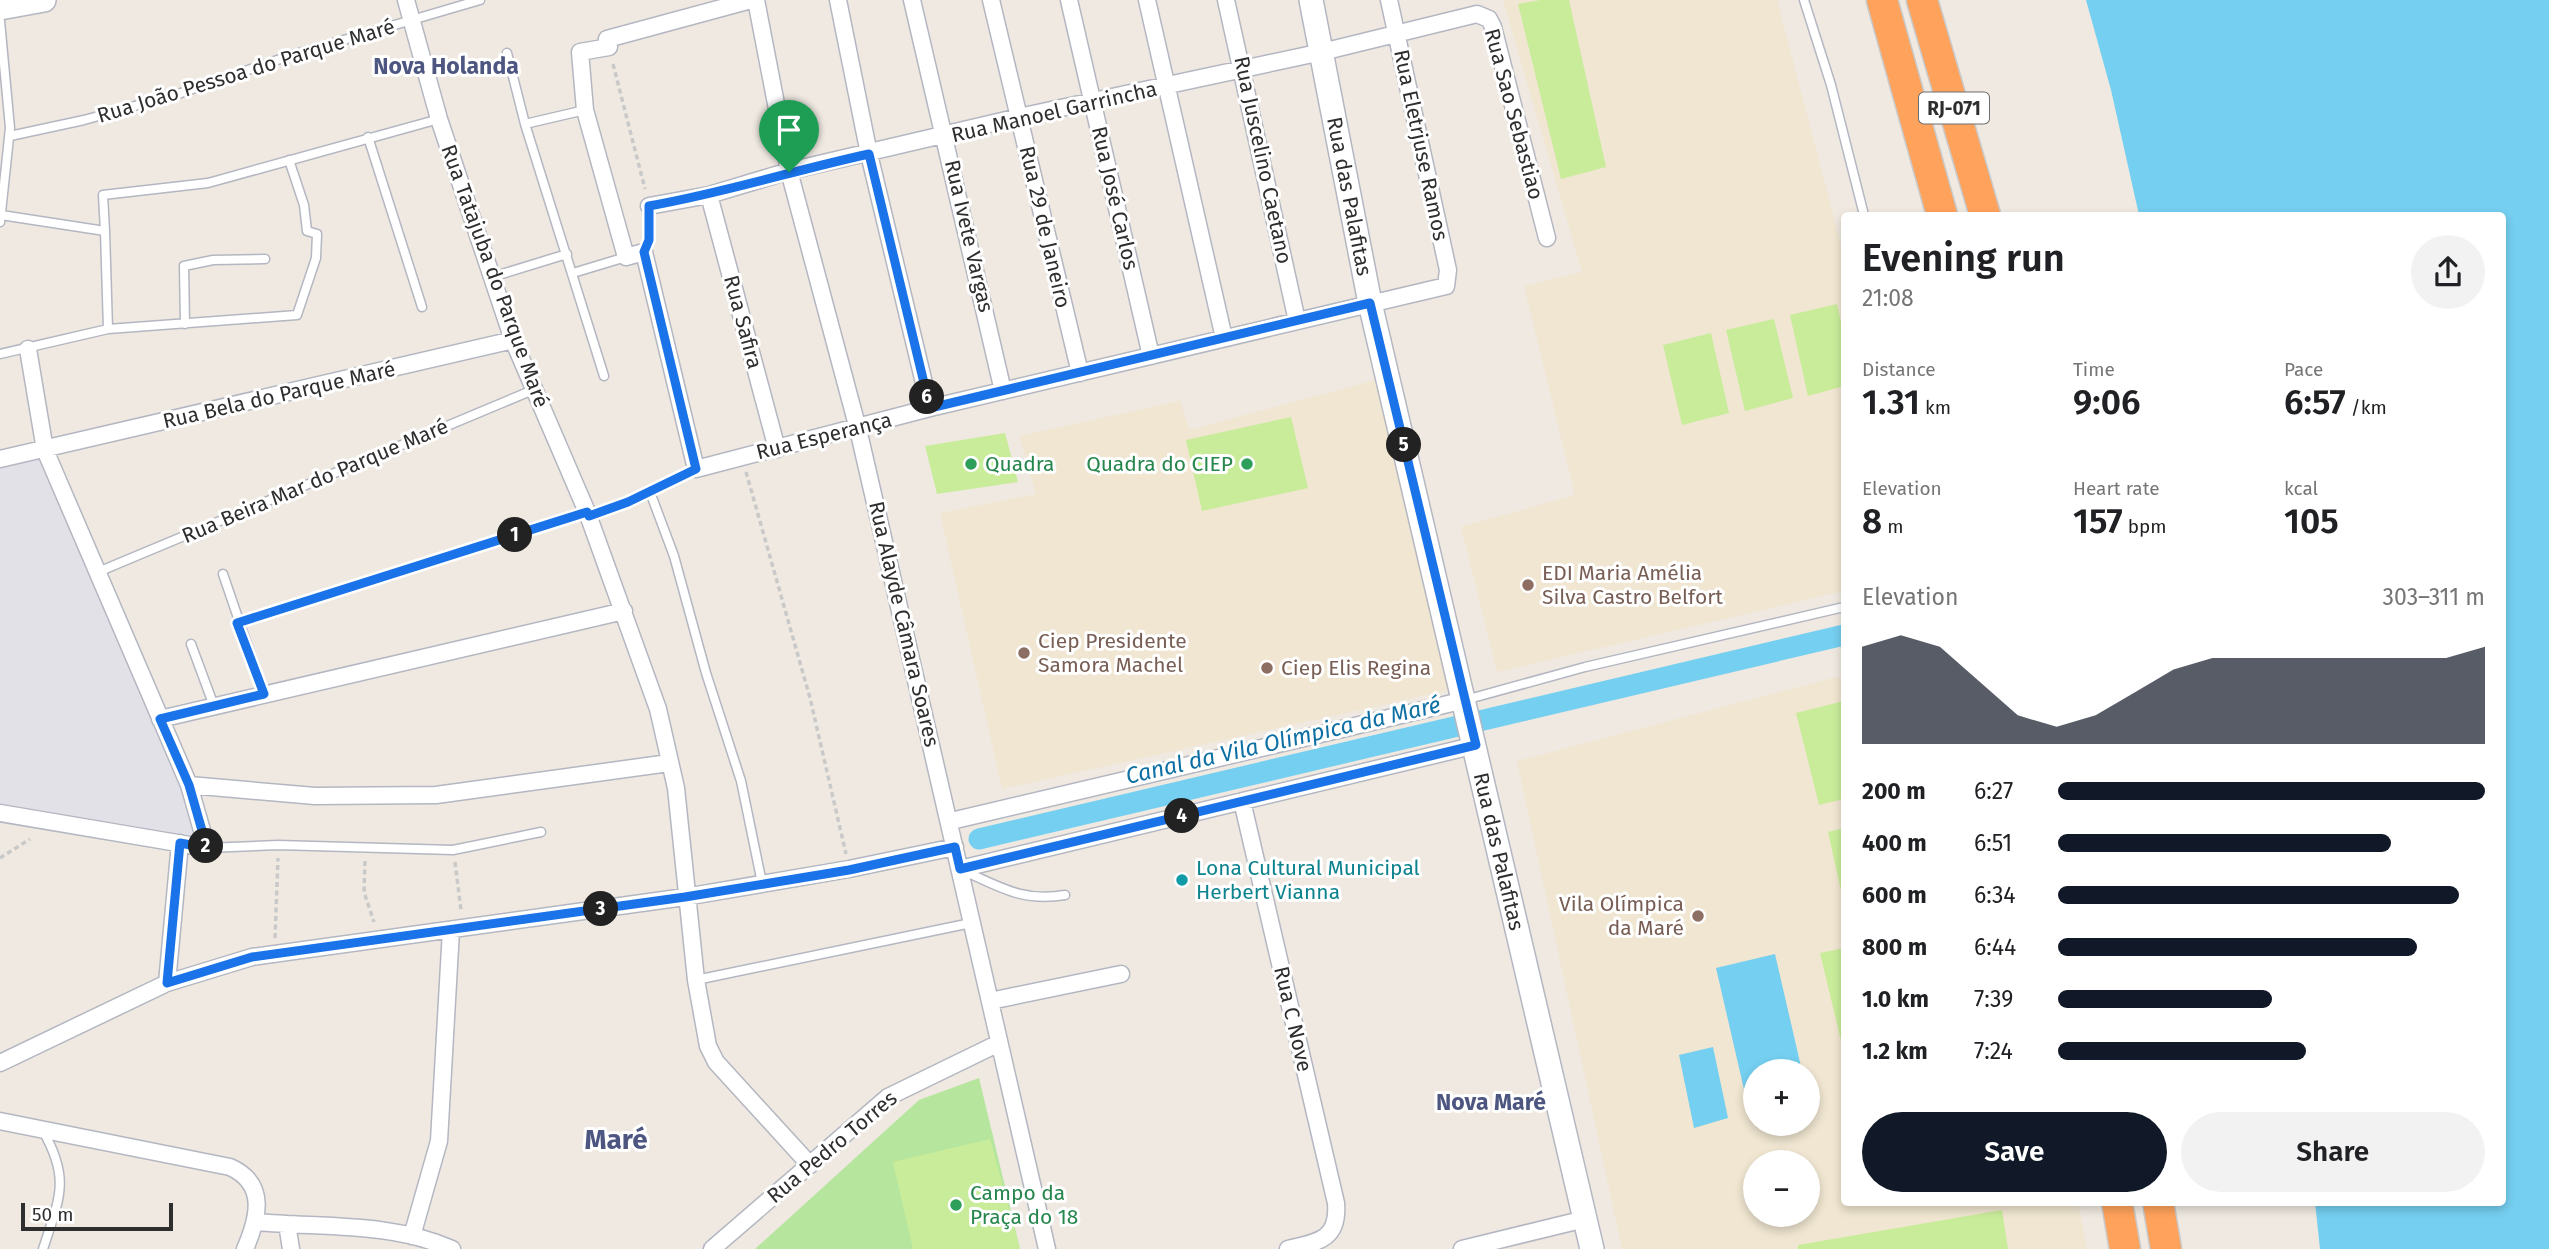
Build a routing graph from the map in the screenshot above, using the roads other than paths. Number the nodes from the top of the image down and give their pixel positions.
1 (44, 0) edge
2 (406, 0) edge
3 (480, 0) edge
4 (753, 0) edge
5 (838, 0) edge
6 (912, 0) edge
7 (991, 0) edge
8 (1069, 0) edge
9 (1147, 0) edge
10 (1226, 0) edge
11 (1311, 0) edge
12 (1389, 0) edge
13 (1804, 0) edge
14 (1882, 0) edge
15 (1923, 0) edge
16 (0, 8) edge
17 (1459, 17) joint
18 (413, 20) junction
19 (0, 21) edge
20 (1397, 35) junction
21 (1322, 52) junction
22 (507, 53) dead end
23 (1243, 69) junction
24 (1168, 86) junction
25 (1093, 103) junction
26 (585, 110) junction
27 (1019, 117) junction
28 (439, 119) junction
29 (525, 124) junction
30 (10, 136) junction
31 (946, 136) junction
32 (368, 137) junction
33 (869, 154) junction
34 (289, 160) junction
35 (789, 172) junction
36 (709, 195) junction
37 (649, 206) road end
38 (1863, 212) edge
39 (1941, 212) edge
40 (1984, 212) edge
41 (1, 218) edge
42 (105, 231) junction
43 (1547, 238) dead end
44 (567, 254) junction
45 (626, 257) junction
46 (265, 259) dead end
47 (573, 273) junction
48 (492, 277) junction
49 (1442, 287) joint
50 (1370, 303) junction
51 (422, 307) dead end
52 (1297, 321) junction
53 (185, 324) junction
54 (108, 329) junction
55 (1224, 338) junction
56 (513, 340) junction
57 (28, 349) junction
58 (0, 354) edge
59 (1151, 356) junction
60 (1080, 373) junction
61 (604, 376) dead end
62 (533, 390) junction
63 (1003, 391) junction
64 (930, 408) junction
65 (858, 429) junction
66 (777, 449) junction
67 (46, 450) junction
68 (0, 459) edge
69 (696, 469) junction
70 (650, 492) junction
71 (588, 514) junction
72 (98, 572) junction
73 (223, 574) dead end
74 (1841, 608) edge
75 (624, 611) junction
76 (237, 623) junction
77 (191, 644) dead end
78 (264, 694) junction
79 (214, 706) junction
80 (160, 719) junction
81 (1470, 721) junction
82 (669, 763) junction
83 (189, 785) junction
84 (1242, 801) junction
85 (0, 813) edge
86 (951, 821) junction
87 (541, 832) dead end
88 (180, 843) junction
89 (955, 847) junction
90 (207, 848) junction
91 (960, 869) junction
92 (762, 883) junction
93 (1065, 894) dead end
94 (685, 897) junction
95 (971, 923) junction
96 (457, 929) junction
97 (1121, 974) dead end
98 (695, 980) junction
99 (167, 983) junction
100 (990, 1001) junction
101 (999, 1043) junction
102 (0, 1062) edge
103 (0, 1121) edge
104 (43, 1132) junction
105 (810, 1165) junction
106 (2118, 1206) edge
107 (2159, 1206) edge
108 (1585, 1219) junction
109 (257, 1222) junction
110 (287, 1224) junction
111 (412, 1236) junction
112 (43, 1249) edge
113 (245, 1249) edge
114 (291, 1249) edge
115 (452, 1249) edge
116 (712, 1249) edge
117 (1047, 1249) edge
118 (1288, 1249) edge
119 (1462, 1249) edge
120 (1592, 1249) edge
121 (2125, 1249) edge
122 (2166, 1249) edge

1 - 16 street
2 - 18 street, Rua Tatajuba do Parque Maré
3 - 18 lane, Rua João Pessoa do Parque Maré
4 - 26 street
4 - 35 street, Rua Alayde Câmara Soares
5 - 33 street
6 - 31 street, Rua Ivete Vargas
7 - 27 street, Rua 29 de Janeiro
8 - 25 street, Rua José Carlos
9 - 24 street
10 - 23 street, Rua Juscelino Caetano
11 - 21 street, Rua das Palafitas
12 - 20 street, Rua Eletrjuse Ramos
13 - 38 lane
14 - 39 highway, RJ-071
15 - 40 highway, RJ-071
17 - 20 street, Rua Manoel Garrincha
17 - 43 street, Rua Sao Sebastiao
18 - 28 street, Rua Tatajuba do Parque Maré
18 - 30 lane, Rua João Pessoa do Parque Maré
19 - 30 lane
20 - 21 street, Rua Manoel Garrincha
20 - 49 street, Rua Eletrjuse Ramos
21 - 23 street, Rua Manoel Garrincha
21 - 50 street, Rua das Palafitas
22 - 29 lane
23 - 24 street, Rua Manoel Garrincha
23 - 52 street, Rua Juscelino Caetano
24 - 25 street, Rua Manoel Garrincha
24 - 55 street
25 - 27 street, Rua Manoel Garrincha
25 - 59 street, Rua José Carlos
26 - 29 lane
26 - 45 street
27 - 31 street, Rua Manoel Garrincha
27 - 60 street, Rua 29 de Janeiro
28 - 32 lane
28 - 48 street, Rua Tatajuba do Parque Maré
29 - 44 lane
30 - 41 lane
31 - 33 street, Rua Manoel Garrincha
31 - 63 street, Rua Ivete Vargas
32 - 34 lane
32 - 51 lane
33 - 35 street, Rua Manoel Garrincha
33 - 64 street
34 - 42 lane
34 - 53 lane
35 - 36 street, Rua Manoel Garrincha
35 - 65 street, Rua Alayde Câmara Soares
36 - 37 street, Rua Manoel Garrincha
36 - 66 street, Rua Safira
41 - 42 lane
42 - 54 lane
44 - 47 lane
44 - 48 lane
45 - 47 lane
45 - 69 street
46 - 53 lane
47 - 61 lane
48 - 56 street, Rua Tatajuba do Parque Maré
49 - 50 street, Rua Esperança
50 - 52 street, Rua Esperança
50 - 81 street, Rua das Palafitas
52 - 55 street, Rua Esperança
53 - 54 lane
54 - 57 lane
55 - 59 street, Rua Esperança
56 - 62 street, Rua Tatajuba do Parque Maré
56 - 67 street, Rua Bela do Parque Maré
57 - 58 lane
57 - 67 street
59 - 60 street, Rua Esperança
60 - 63 street, Rua Esperança
62 - 71 street, Rua Tatajuba do Parque Maré
62 - 72 lane, Rua Beira Mar do Parque Maré
63 - 64 street, Rua Esperança
64 - 65 street, Rua Esperança
65 - 66 street, Rua Esperança
65 - 86 street, Rua Alayde Câmara Soares
66 - 69 street, Rua Esperança
67 - 68 street, Rua Bela do Parque Maré
67 - 72 street
69 - 70 lane
70 - 71 lane
70 - 92 lane
71 - 75 street, Rua Tatajuba do Parque Maré
71 - 76 lane
72 - 80 street
73 - 76 lane
74 - 81 lane
75 - 78 street
75 - 82 street, Rua Tatajuba do Parque Maré
76 - 78 lane
77 - 79 lane
78 - 79 street
79 - 80 street
80 - 83 street
81 - 84 street
81 - 86 street
81 - 108 street, Rua das Palafitas
82 - 83 street
82 - 94 street, Rua Tatajuba do Parque Maré
83 - 90 street
84 - 91 street
84 - 118 street, Rua C Nove
85 - 88 street
86 - 89 street, Rua Alayde Câmara Soares
87 - 90 lane
88 - 90 street
88 - 99 street
89 - 91 street, Rua Alayde Câmara Soares
89 - 92 street
91 - 93 lane
91 - 95 street, Rua Alayde Câmara Soares
92 - 94 street
94 - 96 street
94 - 98 street, Rua Tatajuba do Parque Maré
95 - 98 lane
95 - 100 street, Rua Alayde Câmara Soares
96 - 99 street
96 - 111 street
97 - 100 street
98 - 105 street, Rua Tatajuba do Parque Maré
99 - 102 street
100 - 101 street, Rua Alayde Câmara Soares
101 - 105 street, Rua Pedro Torres
101 - 117 street, Rua Alayde Câmara Soares
103 - 104 street
104 - 109 street
104 - 112 lane
105 - 116 street, Rua Pedro Torres
106 - 121 highway
107 - 122 highway
108 - 119 street
108 - 120 street, Rua das Palafitas
109 - 110 street
109 - 113 street
110 - 111 street
110 - 114 street
111 - 115 street

